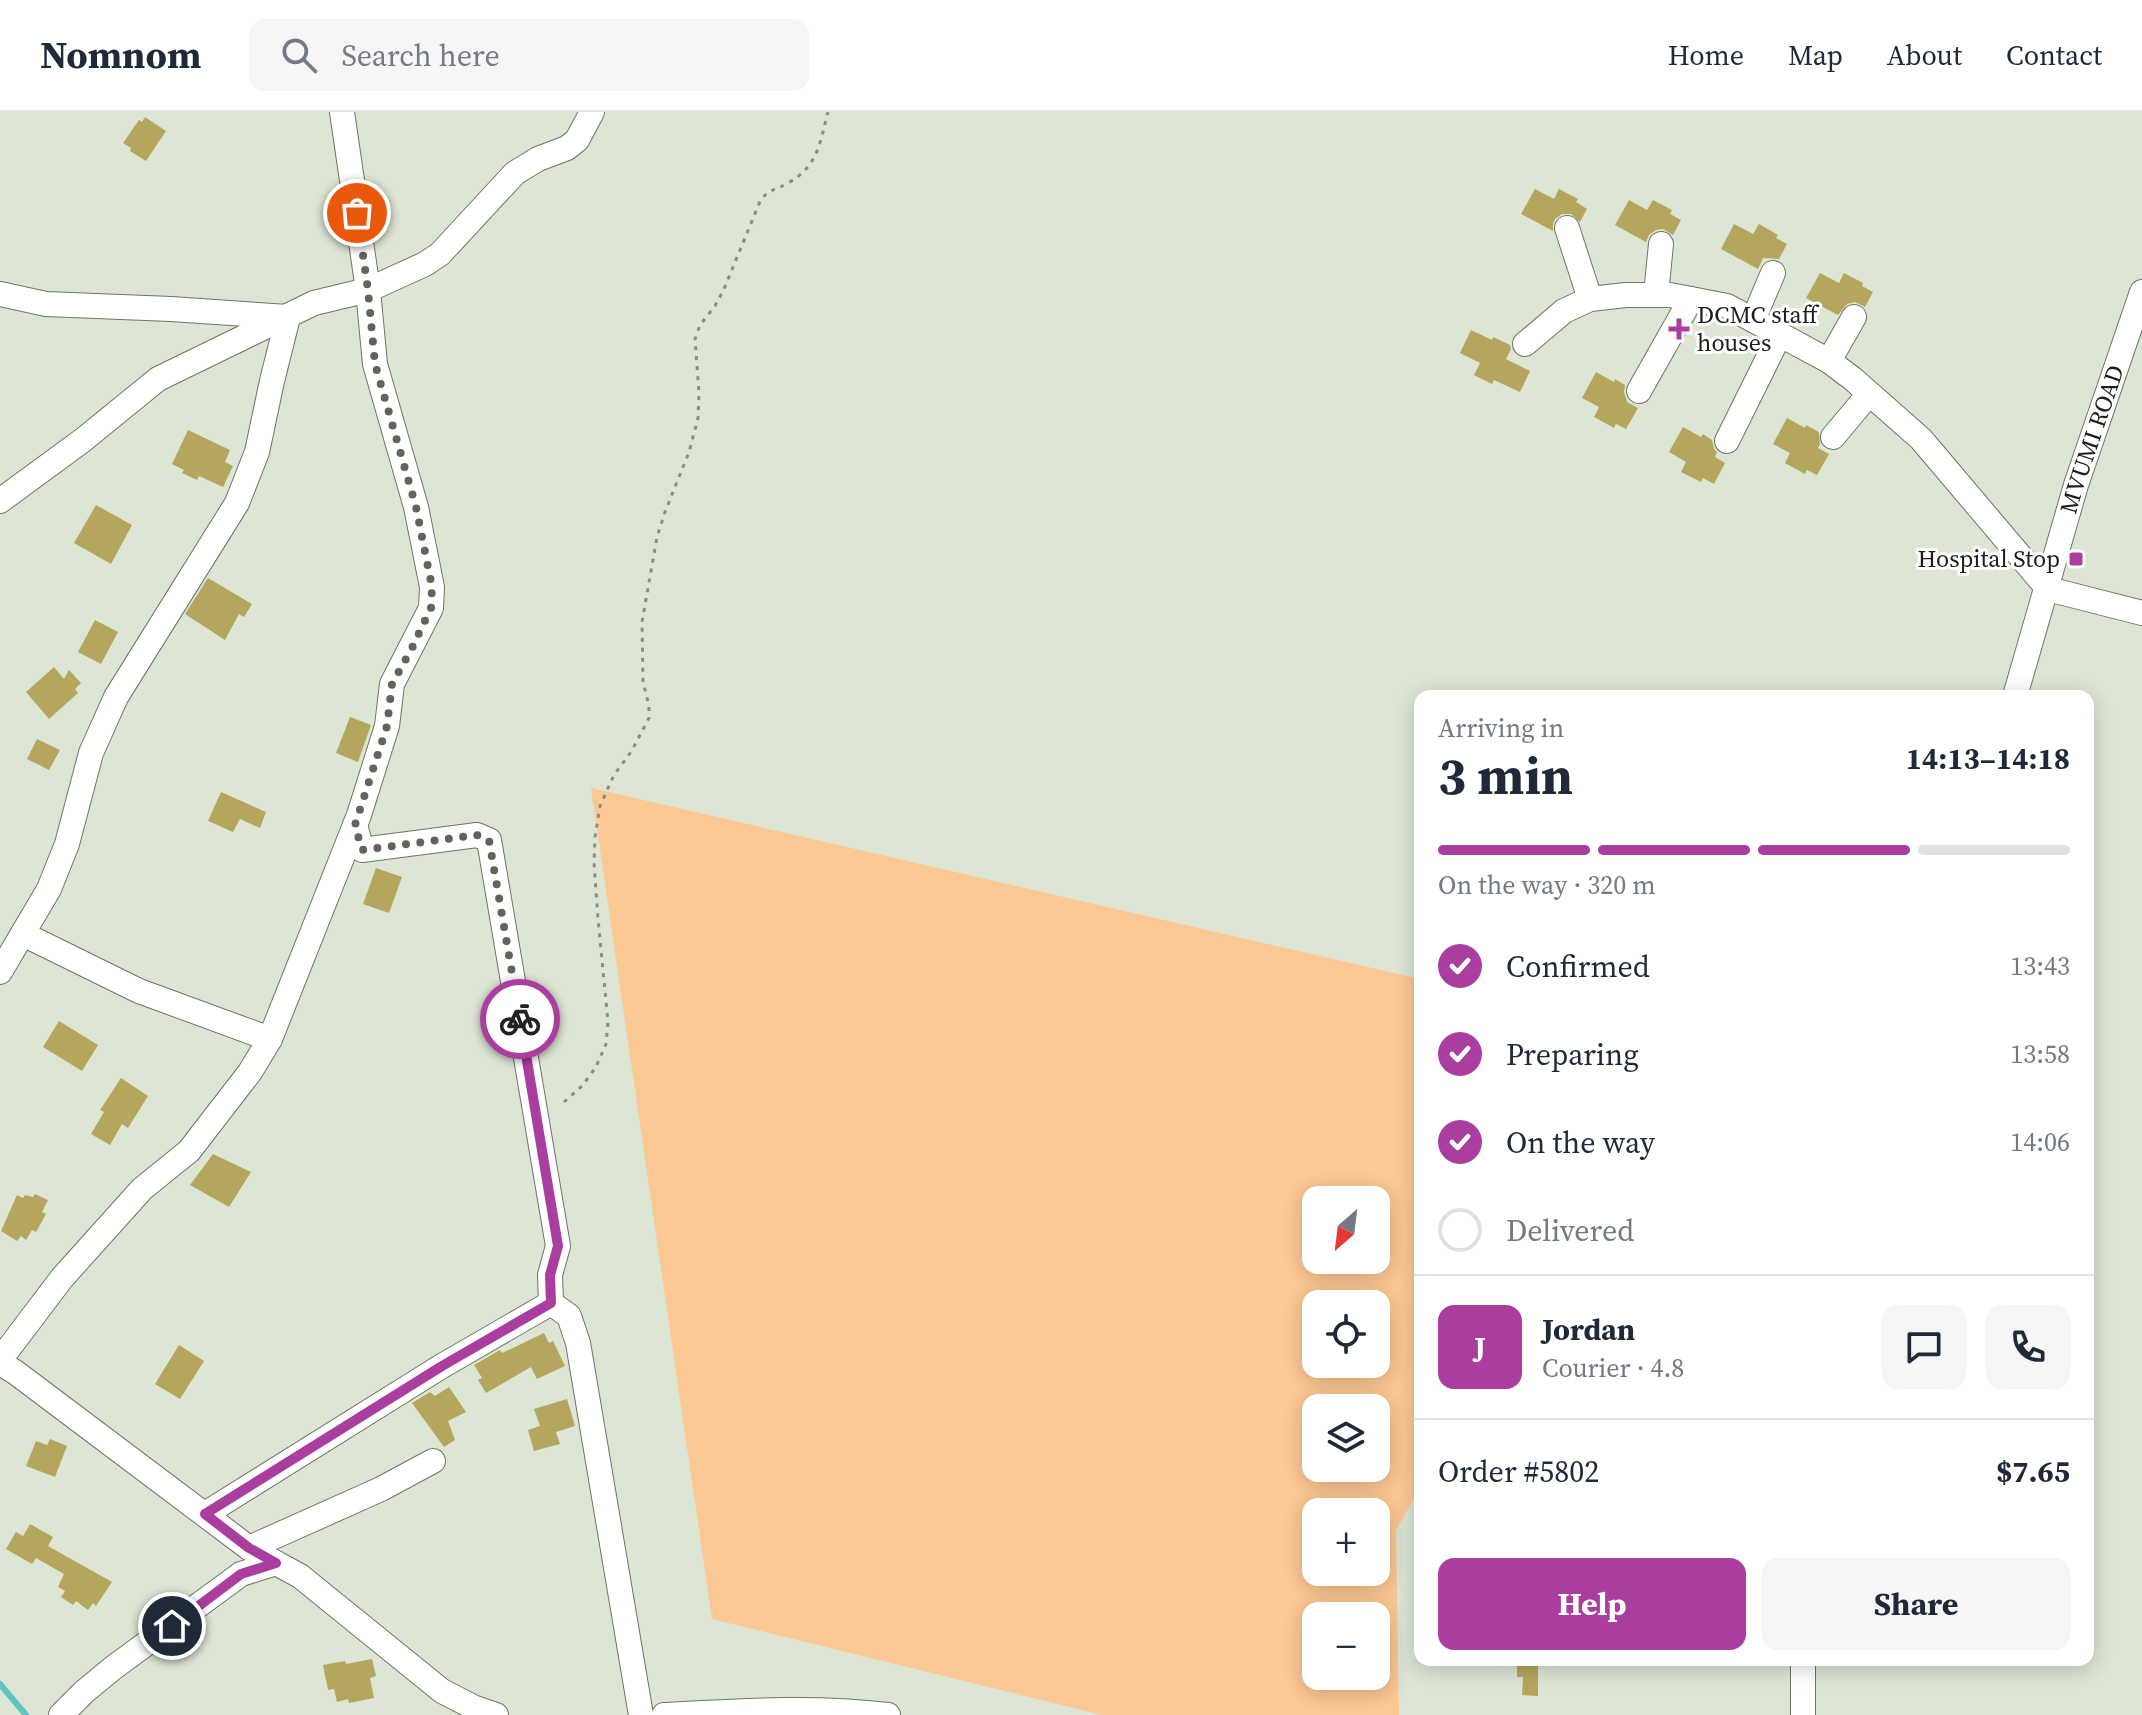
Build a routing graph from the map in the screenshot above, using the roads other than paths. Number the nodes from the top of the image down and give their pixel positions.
1 (342, 112) edge
2 (592, 112) edge
3 (1567, 228) dead end
4 (1661, 244) dead end
5 (1773, 273) dead end
6 (368, 290) junction
7 (2142, 292) edge
8 (0, 294) edge
9 (1656, 295) junction
10 (1590, 299) junction
11 (1691, 299) junction
12 (288, 317) junction
13 (1854, 317) dead end
14 (1753, 320) junction
15 (1780, 334) junction
16 (1525, 344) dead end
17 (1829, 361) junction
18 (1639, 391) dead end
19 (1869, 394) junction
20 (1833, 437) dead end
21 (1727, 441) dead end
22 (0, 501) edge
23 (2048, 589) junction
24 (2142, 613) edge
25 (2017, 690) edge
26 (355, 825) junction
27 (23, 934) junction
28 (0, 972) edge
29 (270, 1039) junction
30 (551, 1303) junction
31 (0, 1362) edge
32 (433, 1461) dead end
33 (205, 1514) junction
34 (249, 1548) junction
35 (276, 1563) junction
36 (1803, 1666) edge
37 (61, 1715) edge
38 (496, 1715) edge
39 (641, 1715) edge
40 (664, 1715) edge
41 (888, 1715) edge
42 (1803, 1715) edge

1 - 6 street
2 - 6 street
3 - 10 street
4 - 9 street
5 - 14 street
6 - 12 street
6 - 26 street
7 - 23 street, MVUMI ROAD
8 - 12 street
9 - 10 street
9 - 11 street
10 - 16 street
11 - 14 street
11 - 18 street
12 - 22 street
12 - 27 street
13 - 17 street
14 - 15 street
15 - 17 street
15 - 21 street
17 - 19 street
19 - 20 street
19 - 23 street
23 - 24 street
23 - 25 street, MVUMI ROAD
26 - 29 street
26 - 30 street
27 - 28 street
27 - 29 street
29 - 31 street
30 - 33 street
30 - 39 street
31 - 33 street
32 - 34 street
33 - 34 street
34 - 35 street
35 - 37 street
35 - 38 street
36 - 42 street
40 - 41 street

